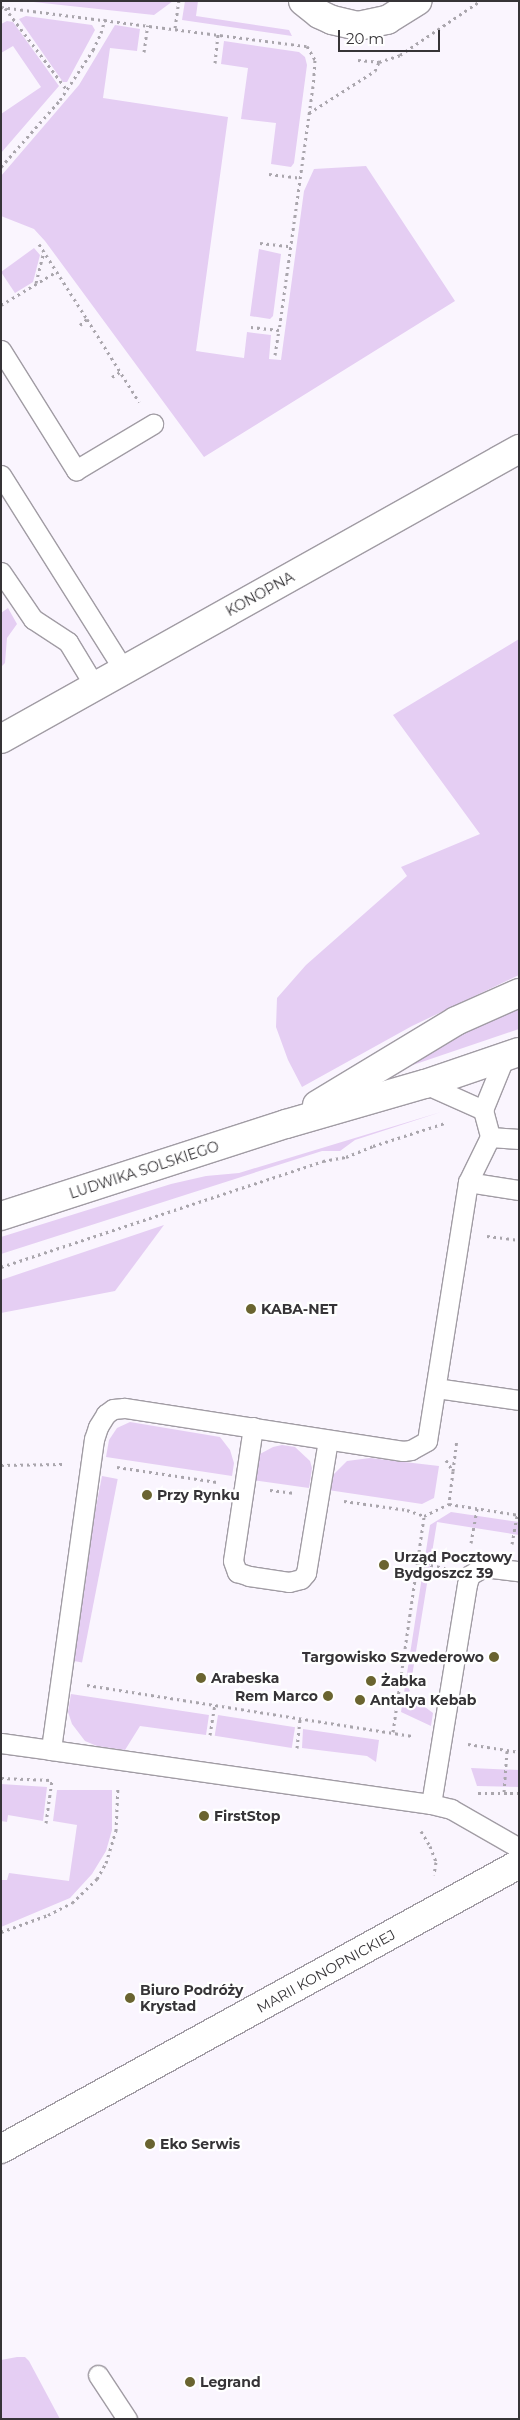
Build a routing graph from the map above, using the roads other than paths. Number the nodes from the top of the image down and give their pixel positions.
1 (303, 1) edge
2 (417, 1) edge
3 (1, 350) edge
4 (153, 424) road end
5 (519, 449) edge
6 (1, 475) edge
7 (1, 572) edge
8 (124, 670) junction
9 (94, 685) junction
10 (1, 739) edge
11 (519, 993) edge
12 (512, 1054) edge
13 (425, 1084) junction
14 (483, 1110) junction
15 (286, 1124) junction
16 (490, 1137) junction
17 (519, 1139) edge
18 (468, 1182) junction
19 (519, 1190) edge
20 (1, 1216) edge
21 (436, 1388) junction
22 (519, 1400) edge
23 (253, 1427) junction
24 (328, 1440) junction
25 (519, 1571) edge
26 (1, 1743) edge
27 (51, 1750) junction
28 (431, 1804) junction
29 (519, 1848) edge
30 (519, 1864) edge
31 (1, 2149) edge
32 (98, 2375) dead end
33 (126, 2419) edge

1 - 2 street
3 - 4 lane
5 - 8 street, KONOPNA
6 - 8 lane
7 - 9 lane
8 - 9 street, KONOPNA
9 - 10 street, KONOPNA
11 - 15 street, LUDWIKA SOLSKIEGO
12 - 13 street, LUDWIKA SOLSKIEGO
12 - 14 lane
13 - 14 lane
13 - 15 street, LUDWIKA SOLSKIEGO
14 - 16 lane
15 - 20 street, LUDWIKA SOLSKIEGO
16 - 17 lane
16 - 18 lane
18 - 19 lane
18 - 21 lane
21 - 22 lane
21 - 24 lane
23 - 24 lane
23 - 24 lane
23 - 27 lane
25 - 28 lane
26 - 27 lane
27 - 28 lane
28 - 29 lane
30 - 31 street, MARII KONOPNICKIEJ
32 - 33 lane

